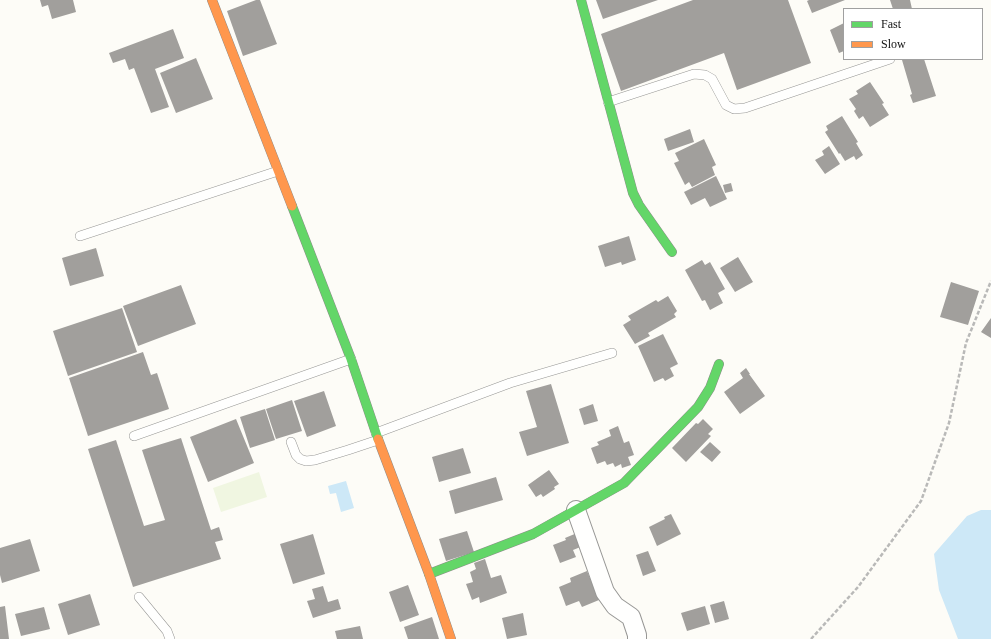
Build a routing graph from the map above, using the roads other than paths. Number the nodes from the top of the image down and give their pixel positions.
1 (212, 0) edge
2 (580, 0) edge
3 (887, 60) edge
4 (608, 102) junction
5 (279, 171) junction
6 (80, 236) dead end
7 (672, 252) dead end
8 (612, 353) dead end
9 (351, 359) junction
10 (719, 364) dead end
11 (134, 436) dead end
12 (377, 436) junction
13 (291, 442) dead end
14 (576, 510) junction
15 (429, 574) junction
16 (139, 597) dead end
17 (170, 639) edge
18 (451, 639) edge
19 (637, 639) edge

1 - 5 street
2 - 4 street
3 - 4 lane
4 - 7 street
5 - 6 lane
5 - 9 street
8 - 12 lane
9 - 11 lane
9 - 12 street
10 - 14 street
12 - 13 lane
12 - 15 street
14 - 15 street
14 - 19 street
15 - 18 street
16 - 17 lane

